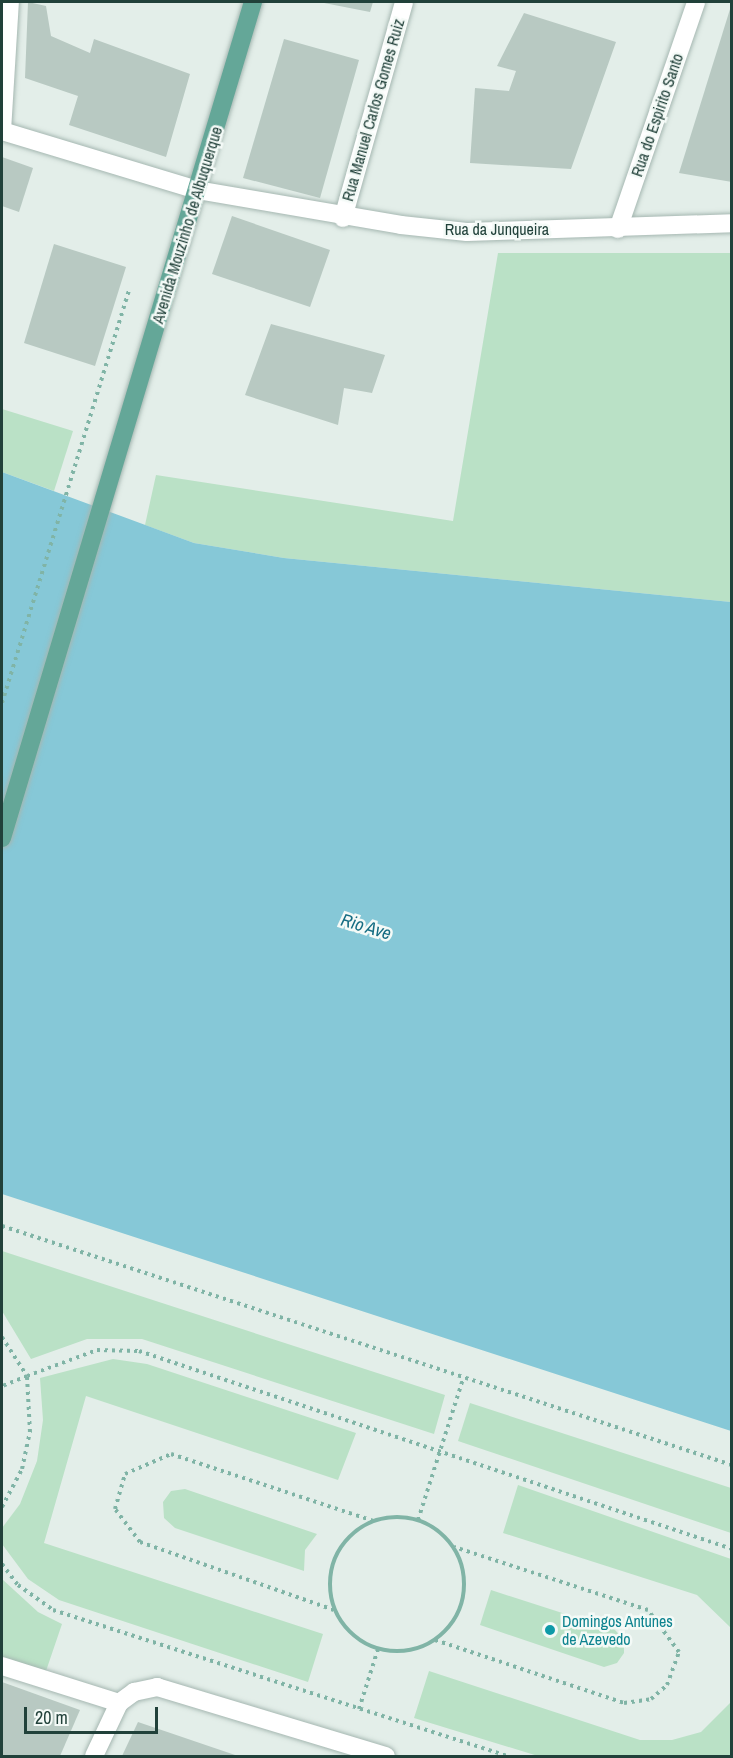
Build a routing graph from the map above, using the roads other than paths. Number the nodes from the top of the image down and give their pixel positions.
1 (10, 2) edge
2 (253, 2) edge
3 (404, 2) edge
4 (696, 2) edge
5 (2, 131) edge
6 (197, 190) junction
7 (343, 218) junction
8 (732, 223) edge
9 (618, 229) junction
10 (2, 838) edge
11 (2, 1666) edge
12 (119, 1703) junction
13 (94, 1756) edge
14 (386, 1756) edge

1 - 5 street
2 - 6 main road, Avenida Mouzinho de Albuquerque
3 - 7 street, Rua Manuel Carlos Gomes Ruiz
4 - 9 street, Rua do Espirito Santo
5 - 6 street, Rua da Junqueira
6 - 7 street, Rua da Junqueira
6 - 10 main road, Avenida Mouzinho de Albuquerque
7 - 9 street, Rua da Junqueira
8 - 9 street, Rua da Junqueira
11 - 12 street
12 - 13 street
12 - 14 street

